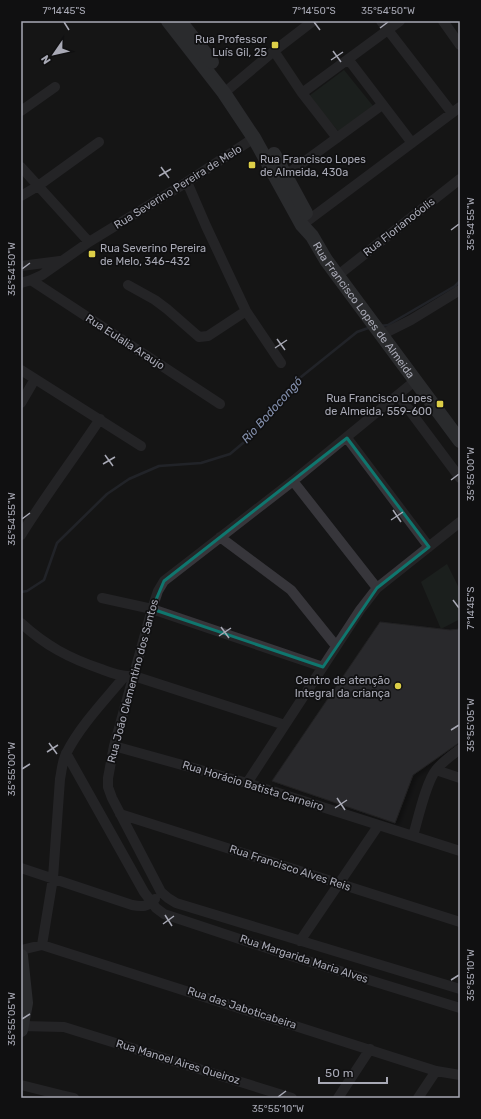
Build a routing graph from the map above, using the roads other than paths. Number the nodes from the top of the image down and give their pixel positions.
1 (168, 21) edge
2 (180, 21) edge
3 (313, 21) edge
4 (381, 21) edge
5 (400, 21) edge
6 (443, 21) edge
7 (388, 30) junction
8 (460, 44) edge
9 (274, 51) junction
10 (348, 60) junction
11 (55, 87) dead end
12 (227, 90) junction
13 (302, 93) junction
14 (382, 105) junction
15 (456, 110) edge
16 (21, 111) edge
17 (254, 138) junction
18 (337, 138) junction
19 (99, 142) dead end
20 (412, 143) junction
21 (21, 167) edge
22 (286, 175) junction
23 (460, 179) edge
24 (187, 182) junction
25 (38, 186) junction
26 (21, 196) edge
27 (306, 223) junction
28 (89, 242) junction
29 (60, 261) junction
30 (21, 266) edge
31 (337, 276) junction
32 (26, 282) edge
33 (128, 285) dead end
34 (460, 290) edge
35 (246, 311) junction
36 (374, 326) junction
37 (281, 363) dead end
38 (21, 370) edge
39 (35, 379) junction
40 (416, 380) junction
41 (398, 395) junction
42 (21, 403) edge
43 (220, 404) dead end
44 (100, 419) junction
45 (347, 438) junction
46 (460, 441) edge
47 (140, 446) dead end
48 (460, 478) edge
49 (293, 481) junction
50 (460, 522) edge
51 (21, 535) edge
52 (220, 538) junction
53 (429, 547) junction
54 (377, 588) junction
55 (102, 598) dead end
56 (152, 609) junction
57 (21, 623) edge
58 (336, 646) junction
59 (323, 667) junction
60 (129, 677) junction
61 (285, 725) junction
62 (114, 746) junction
63 (460, 749) edge
64 (66, 753) junction
65 (436, 770) junction
66 (460, 778) edge
67 (247, 783) junction
68 (120, 814) junction
69 (378, 826) junction
70 (413, 836) junction
71 (460, 851) edge
72 (21, 868) edge
73 (53, 878) junction
74 (339, 884) junction
75 (161, 892) junction
76 (151, 903) junction
77 (190, 908) joint
78 (460, 922) edge
79 (300, 941) junction
80 (42, 945) junction
81 (21, 950) edge
82 (21, 956) edge
83 (460, 990) edge
84 (460, 1008) edge
85 (21, 1028) edge
86 (370, 1049) junction
87 (436, 1071) junction
88 (460, 1075) edge
89 (21, 1085) edge
90 (59, 1097) edge
91 (74, 1098) edge
92 (292, 1098) edge
93 (338, 1098) edge
94 (418, 1098) edge

1 - 12 main road, Rua Francisco Lopes de Almeida
2 - 12 main road, Rua Francisco Lopes de Almeida
3 - 9 street
4 - 7 street
5 - 7 street
6 - 8 street
7 - 10 street
7 - 15 street
9 - 12 street
9 - 13 street
10 - 13 street
10 - 14 street
11 - 16 street
12 - 17 main road, Rua Francisco Lopes de Almeida
12 - 22 main road, Rua Francisco Lopes de Almeida
13 - 18 street
14 - 18 street
14 - 20 street
15 - 20 street
17 - 24 street, Rua Severino Pereira de Melo
17 - 27 main road, Rua Francisco Lopes de Almeida
18 - 22 street
19 - 25 street
20 - 27 street
21 - 25 street
22 - 27 main road, Rua Francisco Lopes de Almeida
23 - 31 street, Rua Florianoóolis
24 - 28 street, Rua Severino Pereira de Melo
24 - 35 street
25 - 26 street
25 - 28 street
27 - 31 main road, Rua Francisco Lopes de Almeida
28 - 29 street, Rua Severino Pereira de Melo
29 - 30 street, Rua Severino Pereira de Melo
29 - 32 street, Rua Severino Pereira de Melo
31 - 36 main road, Rua Francisco Lopes de Almeida
32 - 43 street, Rua Eulalia Araujo
33 - 35 street
34 - 36 street
35 - 37 street
36 - 40 main road, Rua Francisco Lopes de Almeida
38 - 39 street
39 - 42 street
39 - 44 street
40 - 41 street, Rua João Clementino dos Santos
40 - 46 main road, Rua Francisco Lopes de Almeida
41 - 45 street, Rua João Clementino dos Santos
41 - 48 street
44 - 47 street
44 - 51 street
45 - 49 street, Rua João Clementino dos Santos
45 - 53 street
49 - 52 street, Rua João Clementino dos Santos
49 - 54 street
50 - 53 street
52 - 56 street, Rua João Clementino dos Santos
52 - 58 street
53 - 54 street
54 - 58 street
55 - 56 street
56 - 59 street
56 - 60 street, Rua João Clementino dos Santos
57 - 60 street
58 - 59 street
59 - 61 street
60 - 61 street
60 - 62 street, Rua João Clementino dos Santos
60 - 64 street
61 - 67 street
62 - 67 street, Rua Horácio Batista Carneiro
62 - 68 street, Rua João Clementino dos Santos
63 - 65 street
64 - 73 street
64 - 76 street, Rua Margarida Maria Alves
65 - 66 street
65 - 70 street
67 - 69 street, Rua Horácio Batista Carneiro
68 - 74 street, Rua Francisco Alves Reis
68 - 75 street, Rua João Clementino dos Santos
69 - 70 street, Rua Horácio Batista Carneiro
69 - 74 street
70 - 71 street, Rua Horácio Batista Carneiro
72 - 73 street
73 - 76 street
73 - 80 street
74 - 78 street, Rua Francisco Alves Reis
74 - 79 street
75 - 76 street
75 - 77 street, Rua João Clementino dos Santos
76 - 84 street, Rua Margarida Maria Alves
77 - 79 street, Rua Margarida Maria Alves
79 - 83 street, Rua Margarida Maria Alves
80 - 81 street
80 - 86 street, Rua das Jaboticabeira
82 - 85 main road
85 - 92 street, Rua Manoel Aires Queiroz
86 - 87 street, Rua das Jaboticabeira
86 - 93 street
87 - 88 street, Rua das Jaboticabeira
87 - 94 street
89 - 90 street
90 - 91 street

